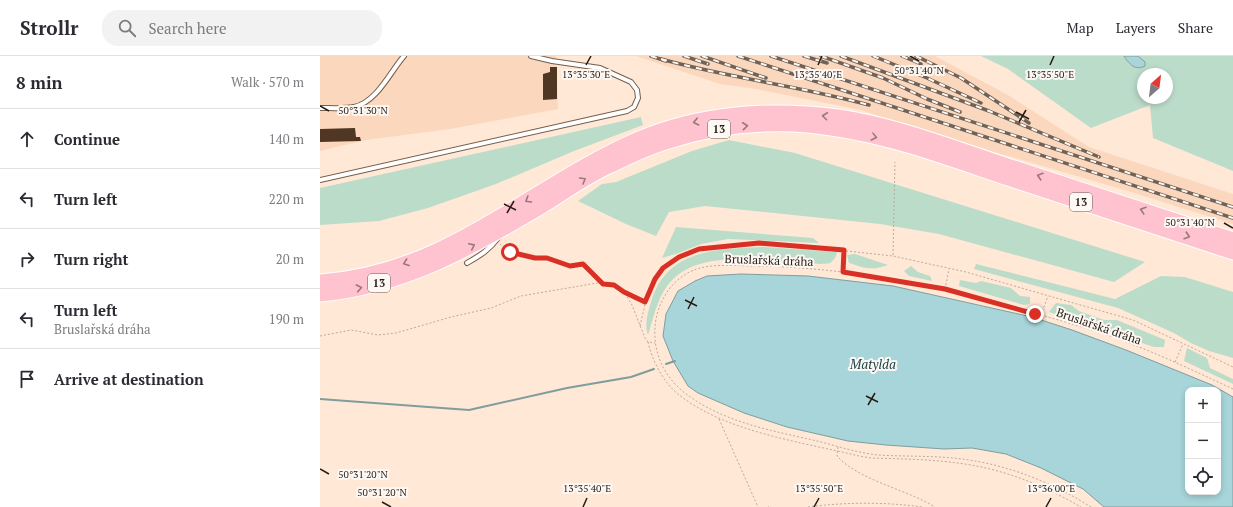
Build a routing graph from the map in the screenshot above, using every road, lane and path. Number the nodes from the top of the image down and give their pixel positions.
1 (404, 56) edge
2 (531, 56) edge
3 (320, 108) edge
4 (895, 162) dead end
5 (320, 180) edge
6 (509, 225) junction
7 (497, 240) junction
8 (1233, 240) edge
9 (844, 250) junction
10 (1233, 252) edge
11 (893, 256) junction
12 (467, 263) dead end
13 (949, 268) junction
14 (843, 272) junction
15 (320, 278) edge
16 (351, 278) junction
17 (320, 282) edge
18 (603, 284) junction
19 (945, 289) junction
20 (624, 292) junction
21 (320, 294) edge
22 (1048, 295) junction
23 (645, 302) junction
24 (1041, 315) junction
25 (640, 326) junction
26 (320, 336) edge
27 (648, 342) junction
28 (655, 343) junction
29 (1184, 343) junction
30 (1175, 362) junction
31 (1233, 367) edge
32 (1233, 389) edge
33 (719, 418) junction
34 (838, 446) junction
35 (837, 450) junction
36 (758, 507) edge
37 (808, 507) edge
38 (923, 507) edge
39 (935, 507) edge
40 (1081, 507) edge
41 (1091, 507) edge

1 - 3 lane
2 - 5 lane
4 - 11 path
6 - 7 lane
6 -> 10 highway, 13
21 -> 6 highway, 13
7 - 12 lane
7 - 18 path
8 -> 16 highway, 13
9 - 11 path
9 - 14 path
9 - 23 path
11 - 13 path
13 - 19 path
13 - 22 path
14 - 19 path, Bruslařská dráha
14 - 28 path, Bruslařská dráha
15 - 16 highway
16 - 17 highway, 13
18 - 20 path
18 - 26 path
19 - 24 path, Bruslařská dráha
20 - 23 path
20 - 25 path
22 - 24 path
22 - 29 path
23 - 25 path
24 - 30 path, Bruslařská dráha
25 - 27 path
27 - 28 path
27 - 33 path
28 - 34 path, Bruslařská dráha
29 - 30 path
29 - 31 path
30 - 32 path, Bruslařská dráha
33 - 35 path
33 - 36 path
34 - 35 path
34 - 41 path, Bruslařská dráha
35 - 39 path
35 - 40 path
37 - 38 path

